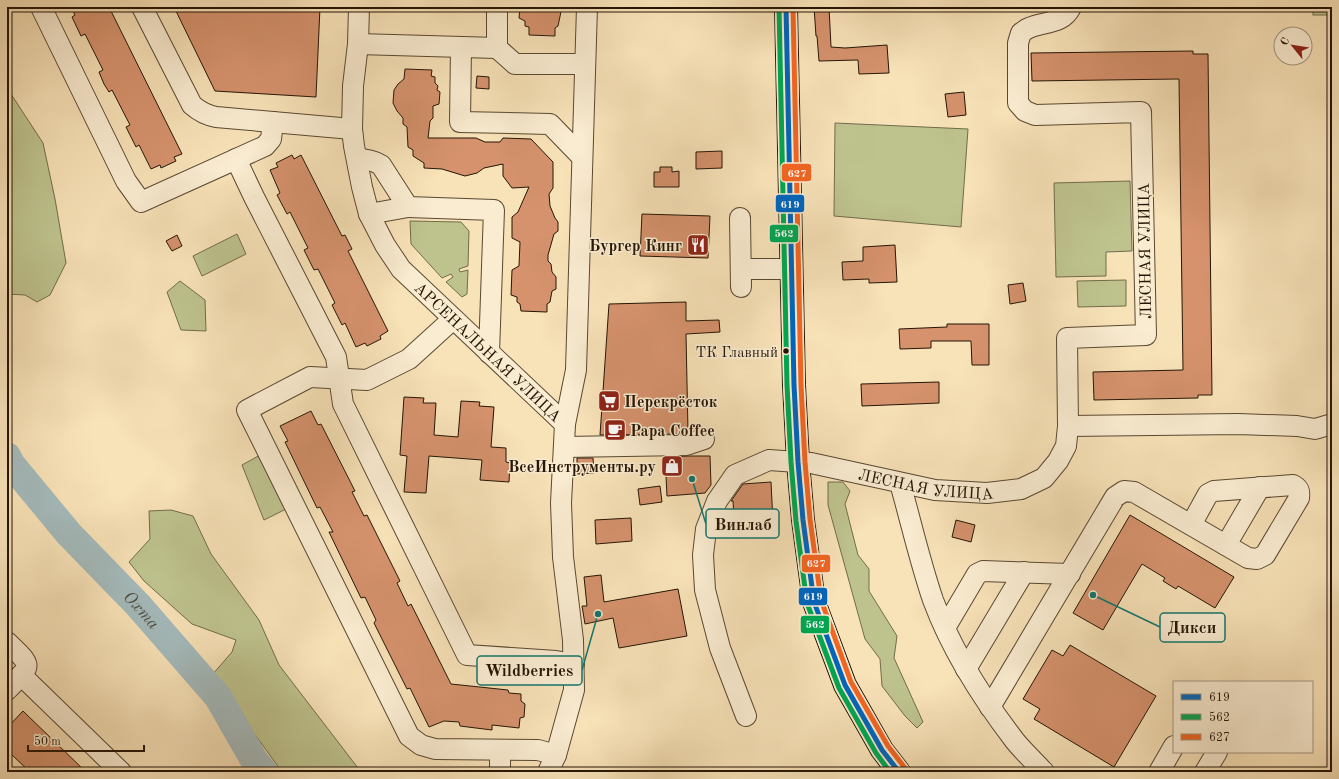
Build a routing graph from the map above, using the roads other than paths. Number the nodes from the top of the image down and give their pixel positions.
1 (40, 7) edge
2 (142, 7) edge
3 (359, 7) edge
4 (498, 7) edge
5 (587, 7) edge
6 (786, 7) edge
7 (1071, 7) edge
8 (358, 44) junction
9 (462, 47) junction
10 (497, 48) junction
11 (585, 64) junction
12 (273, 122) junction
13 (352, 129) junction
14 (582, 157) junction
15 (236, 159) junction
16 (356, 160) junction
17 (408, 207) junction
18 (369, 214) junction
19 (740, 218) dead end
20 (791, 269) junction
21 (453, 319) junction
22 (489, 353) junction
23 (338, 379) junction
24 (565, 424) junction
25 (1332, 424) edge
26 (1068, 426) junction
27 (704, 439) dead end
28 (564, 447) junction
29 (798, 462) junction
30 (900, 483) junction
31 (1260, 487) junction
32 (1191, 525) junction
33 (1226, 545) junction
34 (1024, 572) junction
35 (1070, 574) junction
36 (945, 628) junction
37 (7, 642) edge
38 (574, 664) junction
39 (966, 669) junction
40 (21, 675) junction
41 (7, 690) edge
42 (990, 707) junction
43 (746, 716) dead end
44 (1173, 748) edge
45 (1216, 753) edge
46 (552, 764) edge
47 (121, 772) edge
48 (899, 772) edge
49 (1044, 772) edge
50 (1159, 772) edge
51 (1205, 772) edge

1 - 15 street
2 - 12 street
3 - 8 street, АРСЕНАЛЬНАЯ УЛИЦА
4 - 10 street
5 - 11 street
6 - 20 main road
7 - 26 street, ЛЕСНАЯ УЛИЦА
8 - 9 street
8 - 13 street, АРСЕНАЛЬНАЯ УЛИЦА
9 - 10 street
9 - 14 street
10 - 11 street
11 - 14 street
12 - 13 street
12 - 15 street
13 - 16 street, АРСЕНАЛЬНАЯ УЛИЦА
14 - 24 street
15 - 23 street
16 - 17 street
16 - 18 street, АРСЕНАЛЬНАЯ УЛИЦА
17 - 18 street
17 - 22 street
18 - 21 street, АРСЕНАЛЬНАЯ УЛИЦА
19 - 20 street
20 - 29 main road
21 - 22 street, АРСЕНАЛЬНАЯ УЛИЦА
21 - 23 street
22 - 24 street, АРСЕНАЛЬНАЯ УЛИЦА
23 - 38 street
23 - 46 street
24 - 28 street, АРСЕНАЛЬНАЯ УЛИЦА
25 - 26 street
26 - 30 street, ЛЕСНАЯ УЛИЦА
27 - 28 street
28 - 38 street, АРСЕНАЛЬНАЯ УЛИЦА
29 - 30 street, ЛЕСНАЯ УЛИЦА
29 - 43 street, ЛЕСНАЯ УЛИЦА
29 - 48 main road
30 - 36 street
31 - 32 street
31 - 33 street
31 - 33 street
32 - 33 street
32 - 35 street
34 - 35 street
34 - 36 street
34 - 39 street
35 - 42 street
36 - 39 street
37 - 40 street
38 - 46 street, АРСЕНАЛЬНАЯ УЛИЦА
39 - 42 street
40 - 41 street
40 - 47 street
42 - 49 street
44 - 50 street
45 - 51 street

